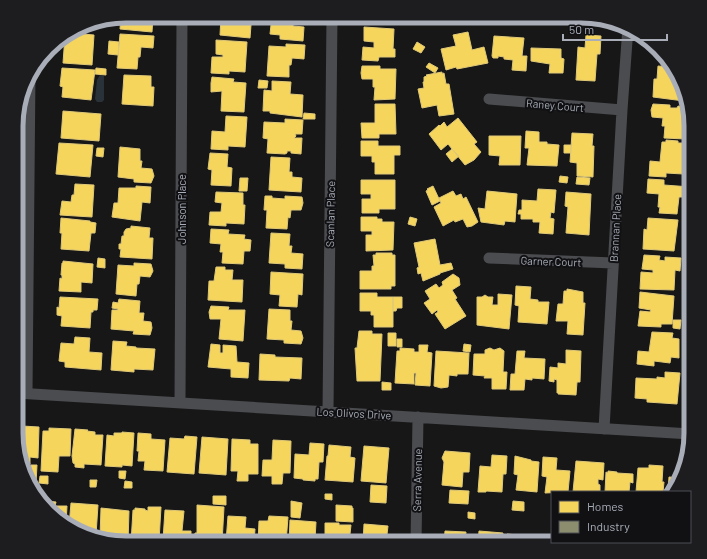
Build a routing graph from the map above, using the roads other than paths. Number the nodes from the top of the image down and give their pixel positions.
1 (182, 23) edge
2 (332, 23) edge
3 (627, 34) edge
4 (30, 89) edge
5 (489, 99) dead end
6 (622, 110) junction
7 (489, 258) dead end
8 (613, 264) junction
9 (23, 353) edge
10 (23, 393) edge
11 (180, 402) junction
12 (328, 412) junction
13 (418, 417) junction
14 (604, 429) junction
15 (684, 434) edge
16 (416, 536) edge

1 - 11 street, Johnson Place
2 - 12 street, Scanlan Place
3 - 6 street, Brannan Place
4 - 9 street
5 - 6 street, Raney Court
6 - 8 street, Brannan Place
7 - 8 street, Garner Court
8 - 14 street, Brannan Place
10 - 11 street, Los Olivos Drive
11 - 12 street, Los Olivos Drive
12 - 13 street, Los Olivos Drive
13 - 14 street, Los Olivos Drive
13 - 16 street, Serra Avenue
14 - 15 street, Los Olivos Drive

